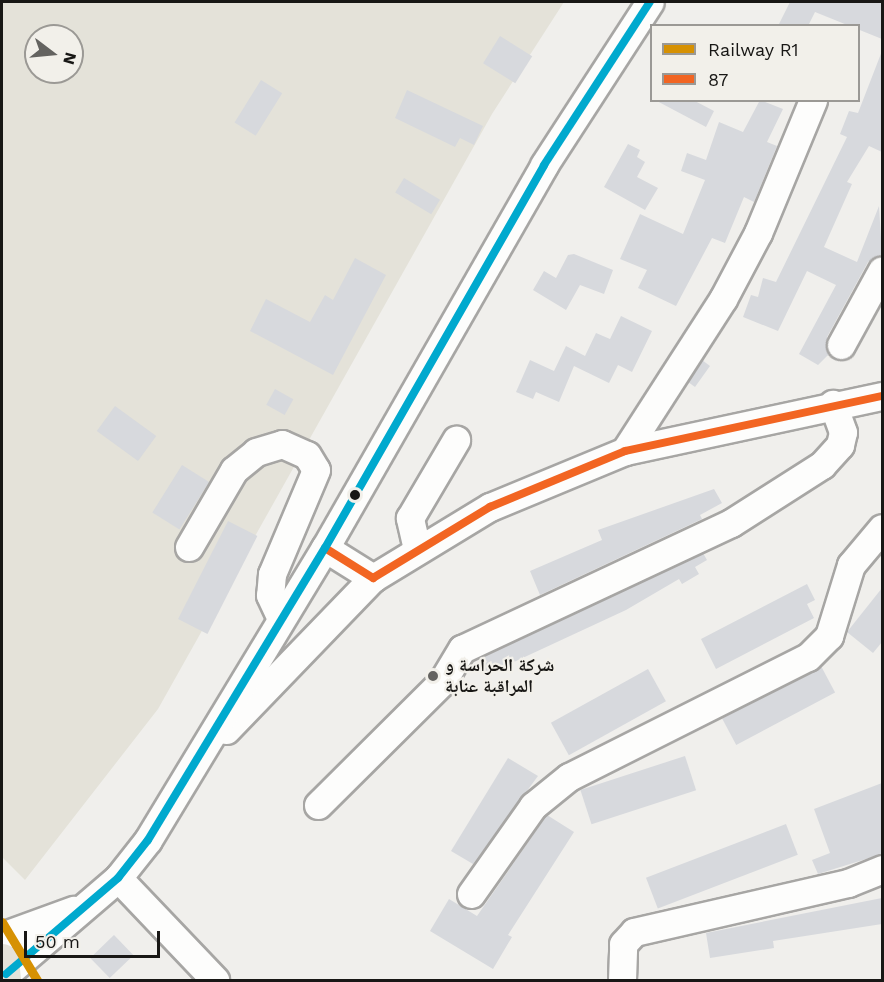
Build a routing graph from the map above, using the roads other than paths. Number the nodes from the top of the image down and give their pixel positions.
1 (650, 2) edge
2 (812, 102) edge
3 (882, 270) edge
4 (841, 345) dead end
5 (882, 396) edge
6 (832, 404) junction
7 (456, 440) dead end
8 (625, 451) junction
9 (882, 528) edge
10 (189, 546) dead end
11 (325, 548) junction
12 (417, 549) junction
13 (373, 578) junction
14 (281, 619) junction
15 (201, 751) junction
16 (318, 805) dead end
17 (882, 870) edge
18 (118, 878) junction
19 (471, 894) dead end
20 (82, 907) junction
21 (2, 936) edge
22 (5, 975) edge
23 (215, 981) edge
24 (622, 981) edge

1 - 11 street
2 - 8 street
3 - 4 street
5 - 6 street
6 - 8 street
6 - 16 street
7 - 12 street
8 - 12 street
9 - 19 street
10 - 14 street
11 - 13 street
11 - 14 street
12 - 13 street
13 - 15 street
14 - 15 street
15 - 18 street
17 - 24 street
18 - 20 street
18 - 23 street
20 - 21 street
20 - 22 street

